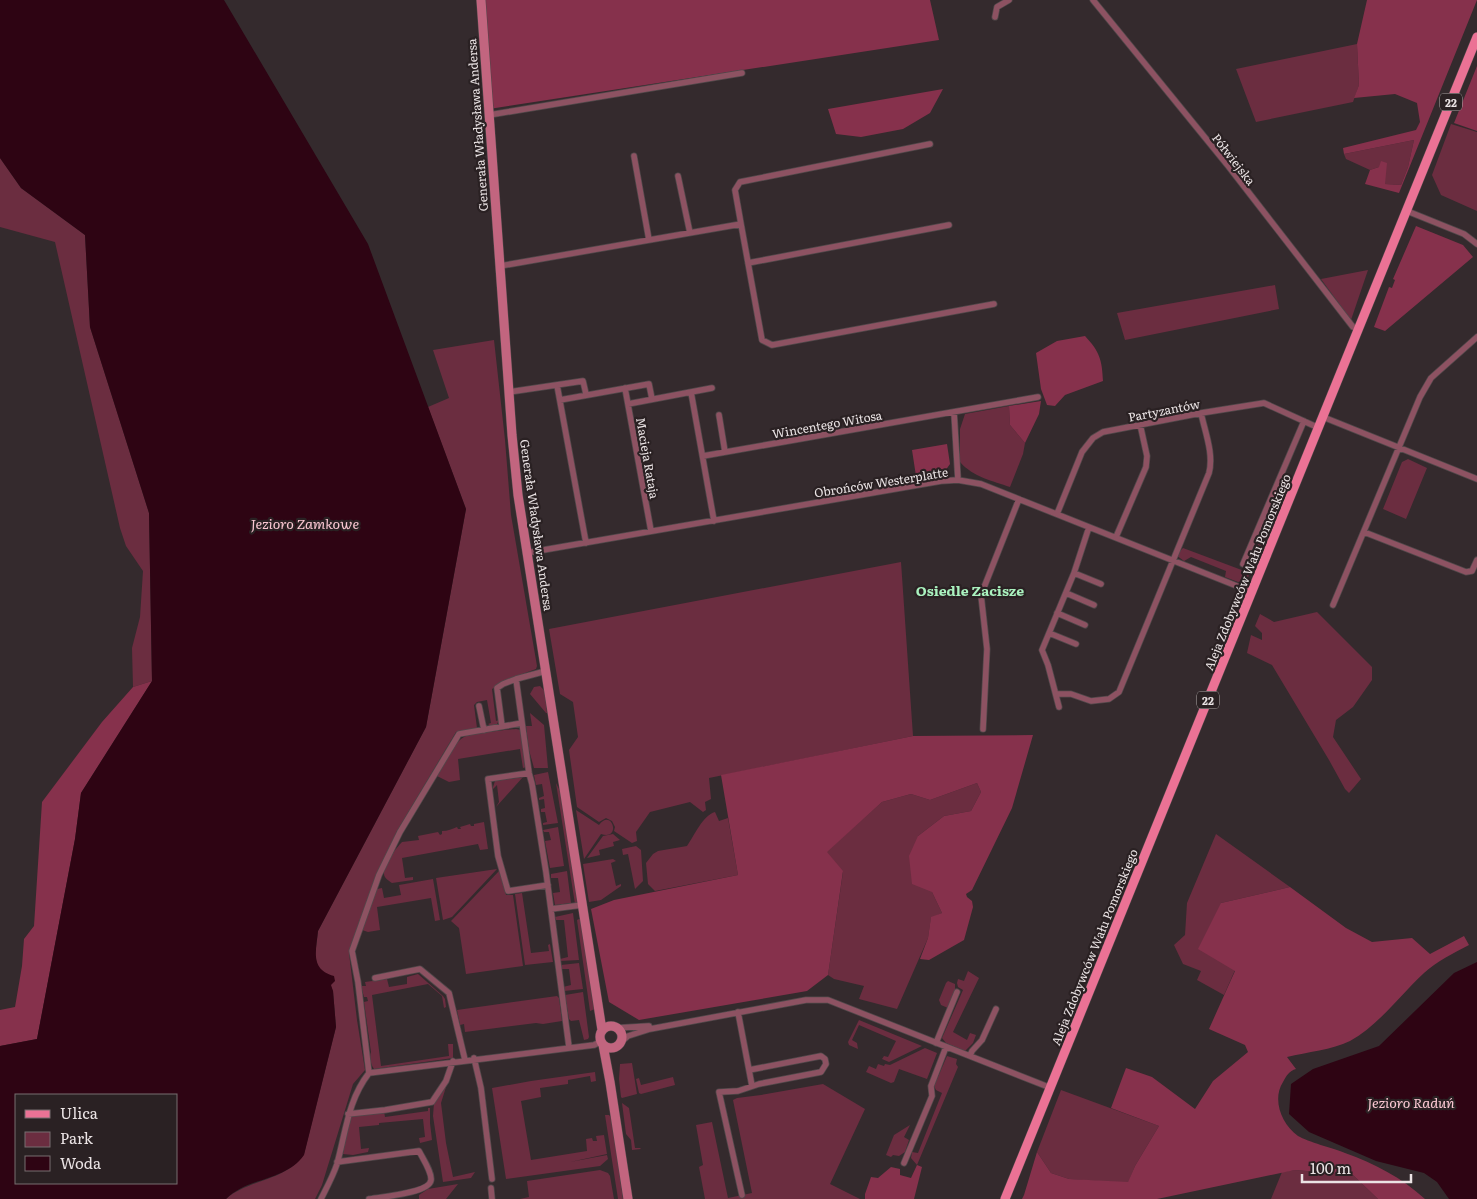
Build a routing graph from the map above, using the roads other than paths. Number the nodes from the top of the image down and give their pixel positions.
1 (481, 0) edge
2 (1008, 0) edge
3 (1093, 0) edge
4 (995, 17) dead end
5 (1477, 37) edge
6 (742, 74) dead end
7 (489, 116) junction
8 (930, 144) dead end
9 (634, 156) dead end
10 (678, 176) dead end
11 (1406, 211) junction
12 (741, 224) junction
13 (949, 225) dead end
14 (690, 233) junction
15 (649, 240) junction
16 (1477, 244) edge
17 (748, 263) junction
18 (500, 266) junction
19 (994, 304) dead end
20 (1359, 329) junction
21 (1477, 337) edge
22 (556, 386) junction
23 (625, 388) junction
24 (712, 388) dead end
25 (509, 392) junction
26 (691, 392) junction
27 (586, 394) junction
28 (1038, 397) dead end
29 (652, 399) junction
30 (560, 400) junction
31 (628, 404) junction
32 (954, 412) junction
33 (1201, 413) junction
34 (719, 415) dead end
35 (1323, 417) junction
36 (1304, 421) junction
37 (1140, 424) junction
38 (1319, 428) junction
39 (1399, 447) junction
40 (726, 452) junction
41 (703, 456) junction
42 (1477, 479) edge
43 (958, 480) junction
44 (1019, 499) junction
45 (1057, 514) junction
46 (714, 521) junction
47 (1089, 527) junction
48 (651, 531) junction
49 (1364, 532) junction
50 (1116, 538) junction
51 (586, 542) junction
52 (526, 553) junction
53 (1477, 560) edge
54 (1174, 562) junction
55 (1243, 564) dead end
56 (1074, 573) junction
57 (1101, 584) dead end
58 (1252, 592) junction
59 (1066, 593) junction
60 (1094, 605) dead end
61 (1333, 605) dead end
62 (1057, 614) junction
63 (1085, 625) dead end
64 (1049, 634) junction
65 (1076, 644) dead end
66 (546, 671) junction
67 (516, 679) junction
68 (1056, 694) junction
69 (480, 706) dead end
70 (1059, 708) dead end
71 (522, 723) junction
72 (502, 726) junction
73 (983, 729) dead end
74 (484, 730) junction
75 (529, 773) junction
76 (548, 885) junction
77 (582, 906) junction
78 (551, 909) junction
79 (375, 978) dead end
80 (365, 980) dead end
81 (358, 982) junction
82 (595, 990) junction
83 (957, 992) dead end
84 (996, 1009) dead end
85 (738, 1012) junction
86 (666, 1025) junction
87 (615, 1027) junction
88 (602, 1030) junction
89 (936, 1043) junction
90 (602, 1044) junction
91 (617, 1046) junction
92 (946, 1047) junction
93 (569, 1048) junction
94 (970, 1056) junction
95 (474, 1058) junction
96 (466, 1060) junction
97 (453, 1062) junction
98 (749, 1070) junction
99 (369, 1073) junction
100 (610, 1082) junction
101 (752, 1086) junction
102 (1051, 1088) junction
103 (348, 1114) junction
104 (337, 1162) junction
105 (904, 1163) dead end
106 (492, 1179) dead end
107 (491, 1188) dead end
108 (742, 1195) dead end
109 (321, 1199) edge
110 (369, 1199) edge
111 (492, 1199) edge
112 (628, 1199) edge
113 (1006, 1199) edge

1 - 7 main road, Generała Władysława Andersa
2 - 4 street
3 - 20 street, Półwiejska
5 - 11 main road, Aleja Zdobywców Wału Pomorskiego / 22
6 - 7 street
7 - 18 main road, Generała Władysława Andersa
8 - 12 street
9 - 15 street
10 - 14 street
11 - 16 street
11 - 20 main road, Aleja Zdobywców Wału Pomorskiego / 22
12 - 14 street
12 - 17 street
13 - 17 street
14 - 15 street
15 - 18 street
17 - 19 street
18 - 25 main road, Generała Władysława Andersa
20 - 35 main road, Aleja Zdobywców Wału Pomorskiego / 22
21 - 39 street
22 - 25 street
22 - 27 street
22 - 30 street
23 - 27 street
23 - 29 street
23 - 31 street, Macieja Rataja
24 - 26 street
25 - 52 main road, Generała Władysława Andersa
26 - 29 street
26 - 41 street
27 - 30 street
28 - 32 street, Wincentego Witosa
29 - 31 street
30 - 51 street
31 - 48 street, Macieja Rataja
32 - 40 street, Wincentego Witosa
32 - 43 street
33 - 36 street, Partyzantów
33 - 37 street, Partyzantów
33 - 54 street
34 - 40 street
35 - 38 main road, Aleja Zdobywców Wału Pomorskiego / 22
35 - 39 street
36 - 38 street, Partyzantów
36 - 55 street
37 - 45 street, Partyzantów
37 - 50 street
38 - 58 main road, Aleja Zdobywców Wału Pomorskiego / 22
39 - 42 street
39 - 49 street
40 - 41 street, Wincentego Witosa
41 - 46 street
43 - 44 street, Obrońców Westerplatte
43 - 46 street, Obrońców Westerplatte
44 - 45 street, Obrońców Westerplatte
44 - 73 street
45 - 47 street, Obrońców Westerplatte
46 - 48 street, Obrońców Westerplatte
47 - 50 street, Obrońców Westerplatte
47 - 56 street
48 - 51 street, Obrońców Westerplatte
49 - 53 street
49 - 61 street
50 - 54 street, Obrońców Westerplatte
51 - 52 street, Obrońców Westerplatte
52 - 66 main road, Generała Władysława Andersa
54 - 58 street, Obrońców Westerplatte
54 - 68 street
56 - 57 street
56 - 59 street
58 - 102 main road, Aleja Zdobywców Wału Pomorskiego / 22
59 - 60 street
59 - 62 street
62 - 63 street
62 - 64 street
64 - 65 street
64 - 68 street
66 - 67 street
66 - 77 main road, Generała Władysława Andersa
67 - 71 street
67 - 72 street
68 - 70 street
69 - 74 street
71 - 72 street
71 - 75 street
72 - 74 street
74 - 81 street
75 - 76 street
75 - 76 street
76 - 78 street
77 - 78 street
77 - 82 main road, Generała Władysława Andersa
78 - 93 street
79 - 96 street
80 - 81 street
81 - 99 street
82 - 87 main road, Generała Władysława Andersa
82 - 88 main road, Generała Władysława Andersa
83 - 89 street
84 - 94 street
85 - 86 street
85 - 89 street
85 - 98 street
86 - 87 street
86 - 91 street
87 - 88 main road
87 - 91 main road
88 - 90 main road
89 - 92 street
90 - 91 main road
90 - 93 street
90 - 100 main road
91 - 100 main road
92 - 94 street
92 - 105 street
93 - 95 street
94 - 102 street
95 - 96 street
95 - 106 street
96 - 97 street
97 - 99 street
97 - 103 street
98 - 101 street
98 - 101 street
99 - 103 street
100 - 112 main road
101 - 108 street
102 - 113 main road, Aleja Zdobywców Wału Pomorskiego / 22
103 - 104 street
104 - 109 street
104 - 110 street
107 - 111 street

